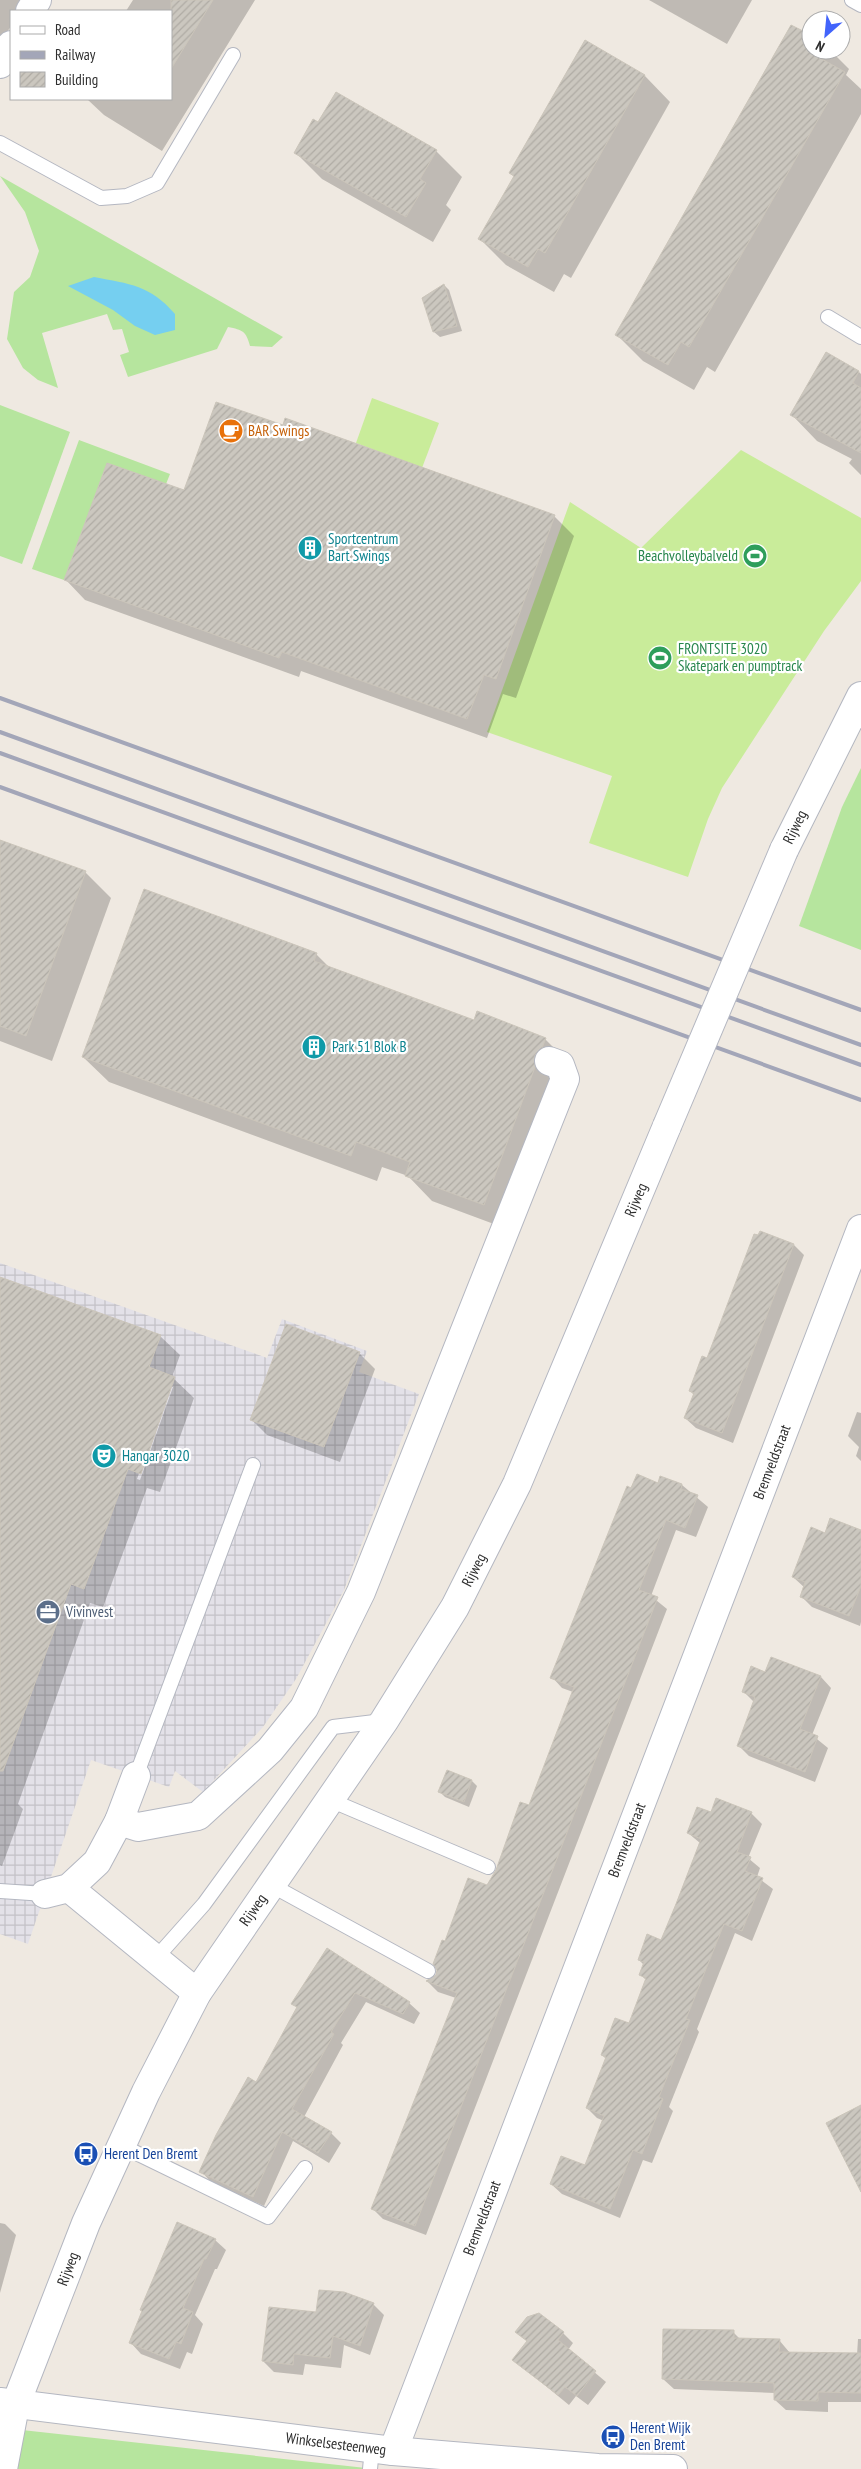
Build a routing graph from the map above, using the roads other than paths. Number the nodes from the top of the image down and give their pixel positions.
1 (852, 0) edge
2 (861, 5) edge
3 (10, 46) edge
4 (233, 55) dead end
5 (0, 64) edge
6 (0, 143) edge
7 (828, 317) dead end
8 (861, 337) edge
9 (861, 696) edge
10 (549, 1061) dead end
11 (861, 1229) edge
12 (851, 1290) edge
13 (253, 1465) dead end
14 (384, 1721) junction
15 (136, 1776) joint
16 (330, 1800) junction
17 (119, 1821) junction
18 (488, 1867) dead end
19 (270, 1885) junction
20 (0, 1891) edge
21 (57, 1891) junction
22 (156, 1958) junction
23 (428, 1971) dead end
24 (197, 1993) junction
25 (122, 2146) junction
26 (305, 2168) dead end
27 (7, 2404) edge
28 (378, 2456) edge
29 (2, 2469) edge
30 (673, 2469) edge

1 - 2 lane
3 - 5 street
4 - 6 lane
7 - 8 lane
9 - 14 street, Rijweg, bridge
10 - 17 street
11 - 12 street, Bremveldstraat
12 - 28 street, Bremveldstraat
13 - 15 lane
14 - 16 street, Rijweg
14 - 22 lane
15 - 17 street
16 - 18 lane
16 - 19 street, Rijweg
17 - 21 street
19 - 23 lane
19 - 24 street, Rijweg
20 - 21 lane
21 - 22 street
22 - 24 street
24 - 25 street, Rijweg
25 - 26 lane
25 - 27 street, Rijweg
27 - 28 street, Winkselsesteenweg
27 - 29 street, Rijweg
28 - 30 street, Winkselsesteenweg

